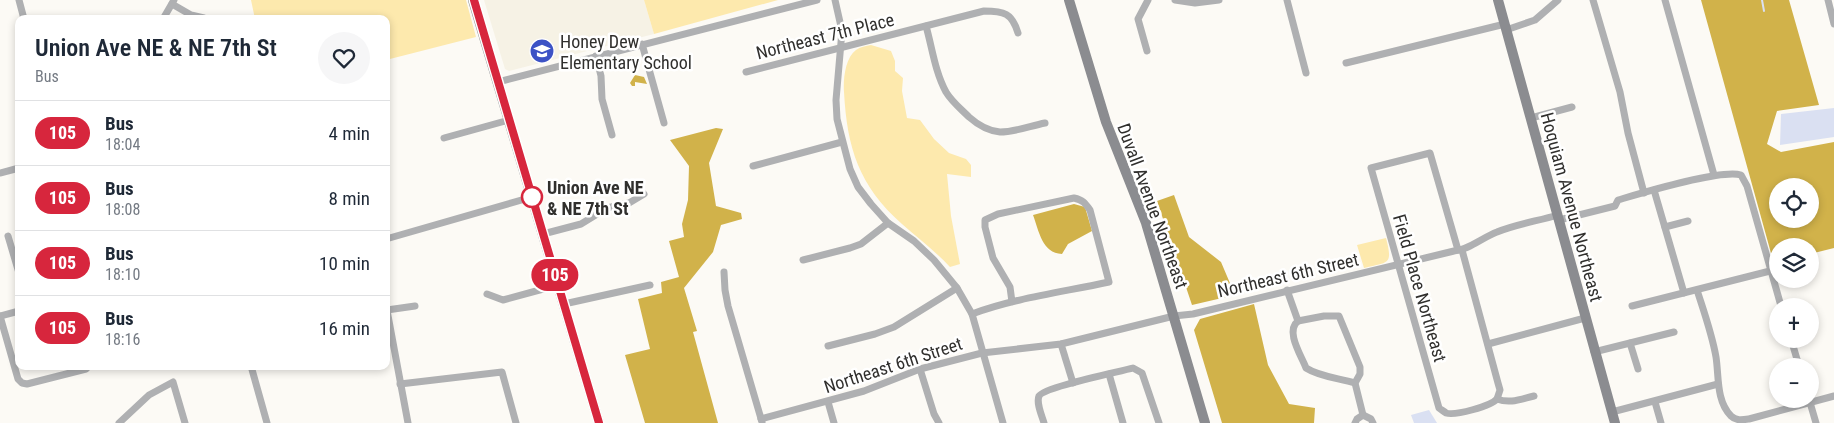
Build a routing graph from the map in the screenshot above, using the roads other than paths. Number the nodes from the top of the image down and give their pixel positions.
1 (19, 0) edge
2 (474, 0) edge
3 (817, 0) edge
4 (835, 0) edge
5 (1069, 0) edge
6 (1148, 0) edge
7 (1175, 0) edge
8 (1219, 0) edge
9 (1287, 0) edge
10 (1498, 0) edge
11 (1558, 0) edge
12 (1593, 0) edge
13 (1665, 0) edge
14 (1828, 0) edge
15 (173, 2) edge
16 (23, 15) edge
17 (165, 15) edge
18 (191, 15) edge
19 (1834, 24) edge
20 (926, 26) junction
21 (1506, 27) junction
22 (1018, 33) dead end
23 (642, 44) junction
24 (842, 48) junction
25 (1147, 50) dead end
26 (596, 56) junction
27 (1346, 63) dead end
28 (746, 72) dead end
29 (1306, 73) dead end
30 (498, 82) junction
31 (1572, 107) dead end
32 (1531, 118) junction
33 (509, 120) junction
34 (664, 122) dead end
35 (1045, 123) dead end
36 (612, 135) dead end
37 (444, 138) dead end
38 (842, 142) junction
39 (753, 166) dead end
40 (15, 169) edge
41 (0, 173) edge
42 (1714, 176) junction
43 (1654, 190) junction
44 (1644, 193) junction
45 (644, 194) dead end
46 (532, 197) junction
47 (1559, 218) junction
48 (1688, 221) dead end
49 (888, 223) junction
50 (1665, 227) junction
51 (543, 234) junction
52 (8, 236) dead end
53 (390, 239) edge
54 (1460, 250) junction
55 (15, 260) edge
56 (803, 260) dead end
57 (1397, 265) junction
58 (1769, 267) edge
59 (1769, 271) edge
60 (724, 272) dead end
61 (558, 285) junction
62 (650, 285) dead end
63 (957, 288) junction
64 (1288, 290) junction
65 (1698, 290) junction
66 (1684, 293) junction
67 (487, 294) dead end
68 (1012, 302) junction
69 (564, 304) junction
70 (415, 306) dead end
71 (1632, 306) dead end
72 (390, 308) edge
73 (15, 312) edge
74 (972, 314) junction
75 (0, 316) edge
76 (1174, 316) junction
77 (1585, 318) junction
78 (1298, 321) junction
79 (390, 326) edge
80 (1674, 332) dead end
81 (1630, 343) junction
82 (1061, 344) junction
83 (1488, 344) junction
84 (828, 346) dead end
85 (1594, 352) junction
86 (982, 353) junction
87 (15, 368) edge
88 (920, 369) junction
89 (1638, 369) dead end
90 (15, 370) edge
91 (82, 370) edge
92 (252, 370) edge
93 (1109, 374) junction
94 (1074, 383) junction
95 (1355, 383) junction
96 (400, 384) junction
97 (1718, 384) junction
98 (1534, 396) dead end
99 (1834, 396) edge
100 (1497, 399) junction
101 (1819, 399) edge
102 (828, 402) junction
103 (1655, 402) junction
104 (1789, 408) edge
105 (1812, 408) edge
106 (1612, 412) junction
107 (1363, 415) junction
108 (762, 421) edge
109 (1749, 421) edge
110 (1158, 422) edge
111 (119, 423) edge
112 (185, 423) edge
113 (268, 423) edge
114 (408, 423) edge
115 (516, 423) edge
116 (599, 423) edge
117 (834, 423) edge
118 (939, 423) edge
119 (1002, 423) edge
120 (1044, 423) edge
121 (1124, 423) edge
122 (1150, 423) edge
123 (1206, 423) edge
124 (1355, 423) edge
125 (1373, 423) edge
126 (1615, 423) edge
127 (1661, 423) edge
128 (1816, 423) edge

1 - 16 street
2 - 30 street
3 - 23 street
4 - 24 street
5 - 76 street, Duvall Avenue Northeast
6 - 25 street
7 - 8 street
9 - 29 street
10 - 21 street, Hoquiam Avenue Northeast
11 - 21 street
12 - 44 street
13 - 42 street
14 - 19 street
15 - 17 street
15 - 18 street
20 - 22 street, Northeast 7th Place
20 - 24 street, Northeast 7th Place
20 - 35 street
21 - 27 street
21 - 32 street, Hoquiam Avenue Northeast
23 - 26 street
23 - 34 street
24 - 28 street, Northeast 7th Place
24 - 38 street
26 - 30 street
26 - 36 street
30 - 33 street
31 - 32 street
32 - 47 street, Hoquiam Avenue Northeast
33 - 37 street
33 - 46 street
38 - 39 street
38 - 49 street
40 - 41 street
42 - 43 street, Northeast 6th Street
42 - 58 street, Northeast 6th Street
43 - 44 street, Northeast 6th Street
43 - 50 street
44 - 47 street, Northeast 6th Street
45 - 51 street
46 - 51 street
46 - 53 street
47 - 54 street, Northeast 6th Street
47 - 77 street, Hoquiam Avenue Northeast
48 - 50 street
49 - 56 street
49 - 63 street
50 - 66 street
51 - 61 street
52 - 55 street
54 - 57 street, Northeast 6th Street
54 - 57 street, Field Place Northeast
54 - 83 street
57 - 64 street, Northeast 6th Street
57 - 100 street, Field Place Northeast
59 - 65 street
60 - 108 street
61 - 67 street
61 - 69 street
62 - 69 street
63 - 74 street
63 - 84 street
64 - 76 street, Northeast 6th Street
64 - 78 street
65 - 66 street
65 - 97 street
66 - 71 street
68 - 68 street
68 - 74 street
69 - 116 street
70 - 72 street
73 - 75 street
74 - 86 street
75 - 87 street
76 - 82 street, Northeast 6th Street
76 - 123 street, Duvall Avenue Northeast
77 - 83 street
77 - 85 street, Hoquiam Avenue Northeast
78 - 95 street
78 - 95 street
79 - 96 street
80 - 81 street
81 - 85 street
81 - 89 street
82 - 86 street, Northeast 6th Street
82 - 94 street
83 - 100 street
85 - 106 street, Hoquiam Avenue Northeast
86 - 88 street, Northeast 6th Street
86 - 119 street
88 - 102 street, Northeast 6th Street
88 - 118 street
90 - 91 street
92 - 113 street
93 - 94 street
93 - 110 street
93 - 121 street
94 - 120 street
95 - 107 street
96 - 114 street
96 - 115 street
97 - 103 street
97 - 109 street
98 - 100 street
99 - 101 street
102 - 108 street, Northeast 6th Street
102 - 117 street
103 - 106 street
103 - 127 street
104 - 109 street
105 - 128 street
106 - 126 street, Hoquiam Avenue Northeast
107 - 124 street
107 - 125 street
110 - 122 street
111 - 112 street

